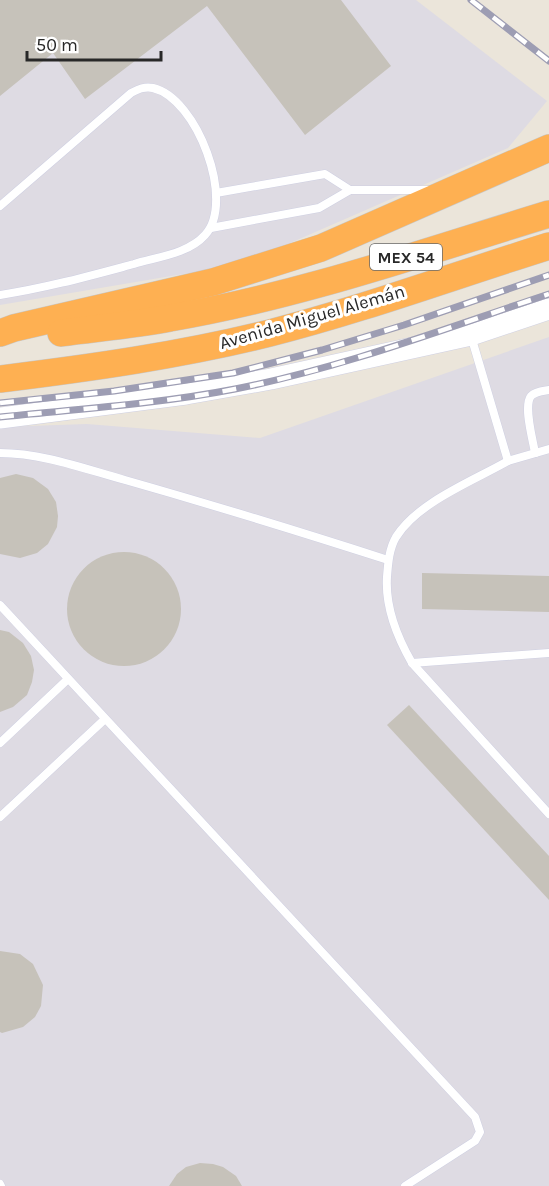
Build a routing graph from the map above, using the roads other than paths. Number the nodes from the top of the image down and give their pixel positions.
1 (549, 148) edge
2 (455, 189) junction
3 (350, 190) junction
4 (216, 193) junction
5 (0, 206) edge
6 (549, 214) edge
7 (211, 228) junction
8 (549, 246) edge
9 (0, 295) edge
10 (549, 309) edge
11 (0, 333) edge
12 (471, 335) junction
13 (0, 342) edge
14 (0, 379) edge
15 (549, 390) edge
16 (0, 418) edge
17 (549, 448) edge
18 (0, 453) edge
19 (535, 453) junction
20 (508, 461) junction
21 (388, 560) junction
22 (0, 604) edge
23 (549, 653) edge
24 (412, 663) junction
25 (68, 679) junction
26 (105, 719) junction
27 (0, 743) edge
28 (549, 814) edge
29 (0, 817) edge
30 (405, 1186) edge

1 - 2 highway
2 - 3 lane
2 - 11 highway
3 - 4 lane
3 - 7 lane
4 - 5 lane
4 - 7 lane
6 - 13 highway, Avenida Miguel Alemán / MEX 54
7 - 9 lane
8 - 14 highway, Avenida Miguel Alemán / MEX 54
10 - 12 street
12 - 16 street
12 - 20 lane
15 - 19 lane
17 - 19 lane
18 - 21 lane
19 - 20 lane
20 - 21 lane
21 - 24 lane
22 - 25 lane
23 - 24 lane
24 - 28 lane
25 - 26 lane
25 - 27 lane
26 - 29 lane
26 - 30 lane

